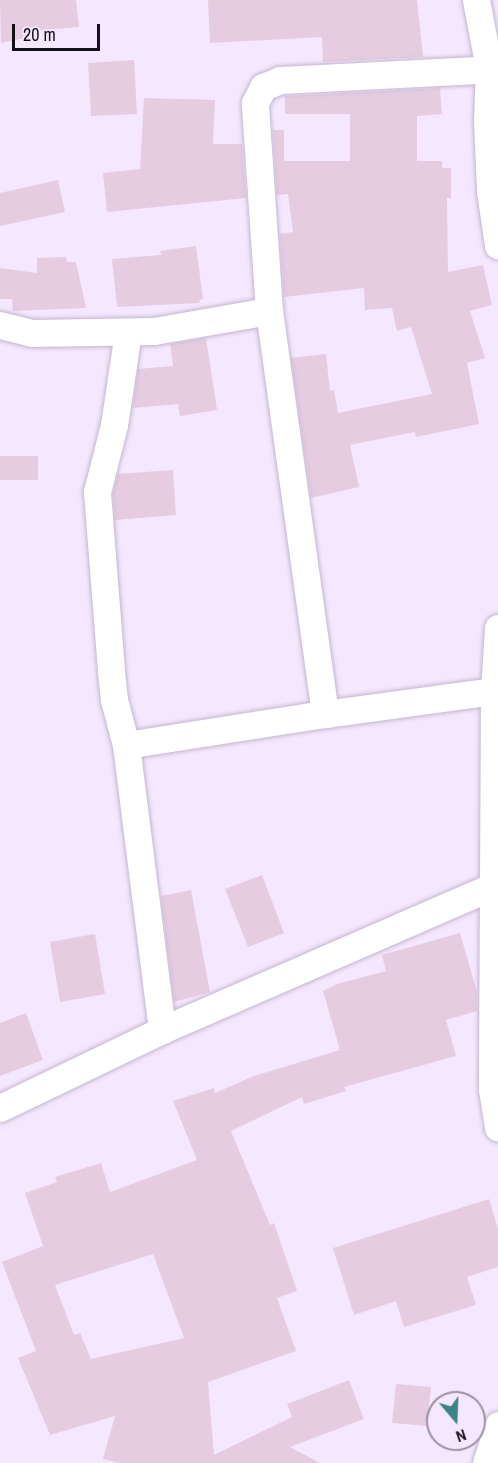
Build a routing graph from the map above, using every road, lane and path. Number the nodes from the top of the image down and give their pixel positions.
1 (476, 0) edge
2 (493, 68) edge
3 (498, 245) edge
4 (269, 310) junction
5 (0, 326) edge
6 (128, 332) junction
7 (498, 628) edge
8 (494, 691) junction
9 (325, 714) junction
10 (126, 745) junction
11 (496, 820) edge
12 (495, 885) junction
13 (162, 1030) junction
14 (0, 1108) edge
15 (498, 1128) edge
16 (498, 1425) edge
17 (486, 1463) edge

1 - 2 street
2 - 3 street
2 - 4 street
4 - 6 street
4 - 9 street
5 - 6 street
6 - 10 street
7 - 8 street
8 - 9 street
8 - 11 street
9 - 10 street
10 - 13 street
11 - 12 street
12 - 13 street
12 - 15 street
13 - 14 street
16 - 17 street

